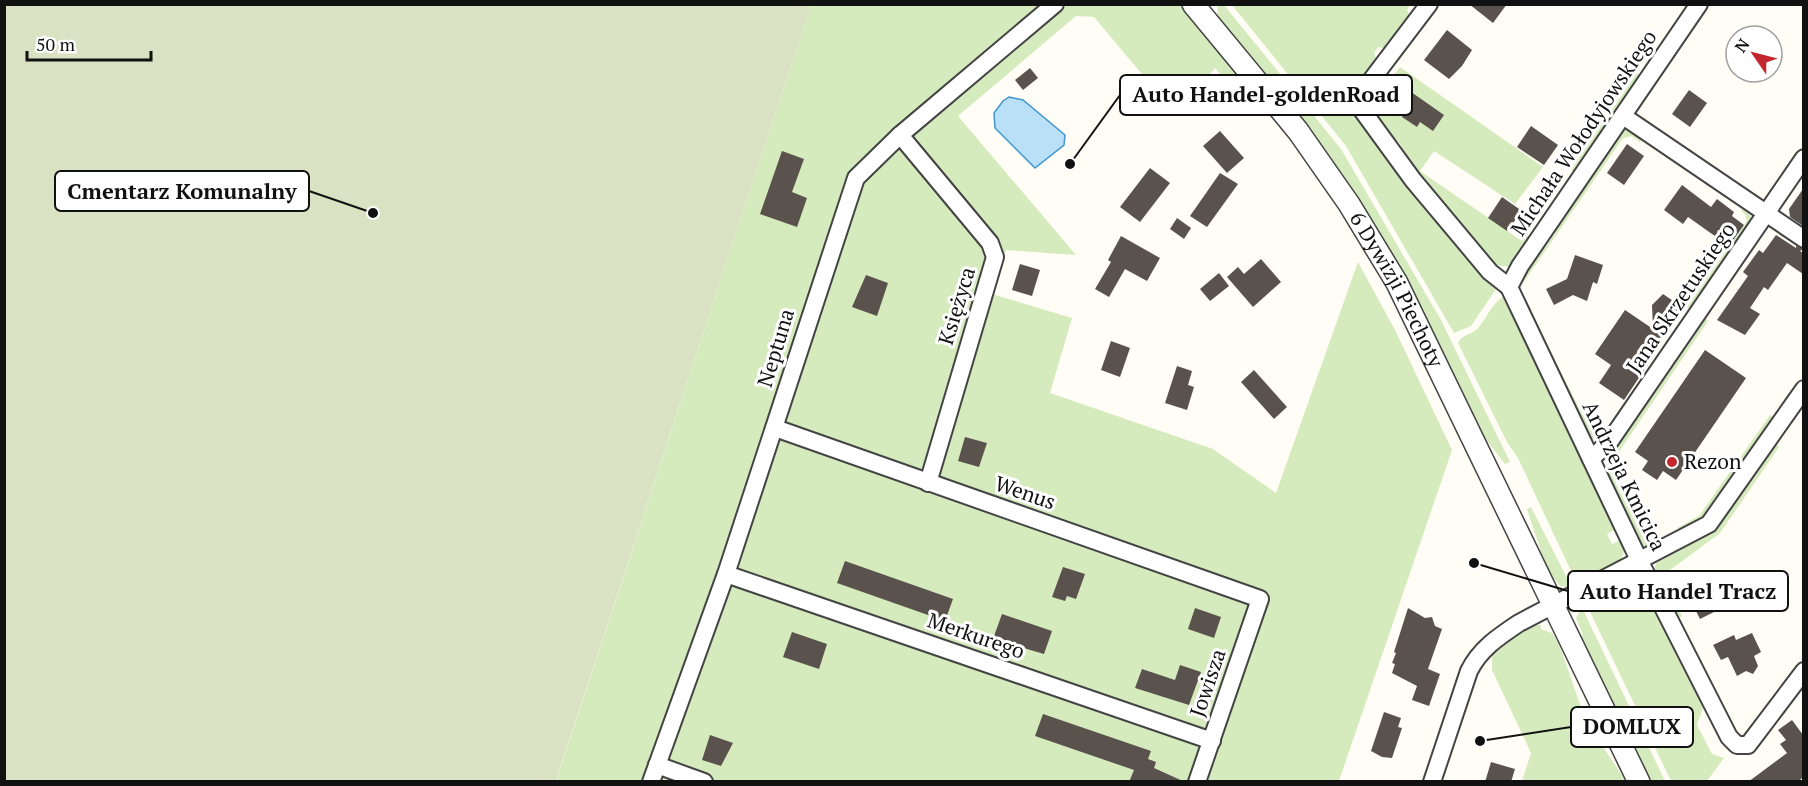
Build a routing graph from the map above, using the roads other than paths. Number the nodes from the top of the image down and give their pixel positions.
1 (1055, 4) edge
2 (1193, 4) edge
3 (1429, 4) edge
4 (1699, 4) edge
5 (1623, 116) junction
6 (900, 135) junction
7 (1803, 158) edge
8 (1766, 213) junction
9 (1803, 239) edge
10 (1509, 287) junction
11 (1803, 389) edge
12 (775, 428) junction
13 (1591, 459) junction
14 (928, 483) junction
15 (1640, 562) junction
16 (726, 574) junction
17 (1260, 599) joint
18 (1555, 606) junction
19 (1803, 671) edge
20 (1212, 741) junction
21 (654, 773) edge
22 (704, 782) edge
23 (1197, 782) edge
24 (1432, 782) edge
25 (1639, 782) edge

1 - 6 street, Neptuna
2 - 18 street, 6 Dywizji Piechoty
3 - 10 street
4 - 5 street, Michała Wołodyjowskiego
5 - 8 street
5 - 10 street, Michała Wołodyjowskiego
6 - 12 street, Neptuna
6 - 14 street, Księżyca
7 - 8 street, Jana Skrzetuskiego
8 - 9 street
8 - 13 street, Jana Skrzetuskiego
10 - 13 street, Andrzeja Kmicica
11 - 15 street
12 - 14 street, Wenus
12 - 16 street, Neptuna
13 - 15 street, Andrzeja Kmicica
14 - 17 street, Wenus
15 - 18 street
15 - 19 street, Andrzeja Kmicica
16 - 20 street, Merkurego
16 - 21 street, Neptuna
17 - 20 street, Jowisza
18 - 24 street
18 - 25 street, 6 Dywizji Piechoty
20 - 23 street, Jowisza
21 - 22 street

